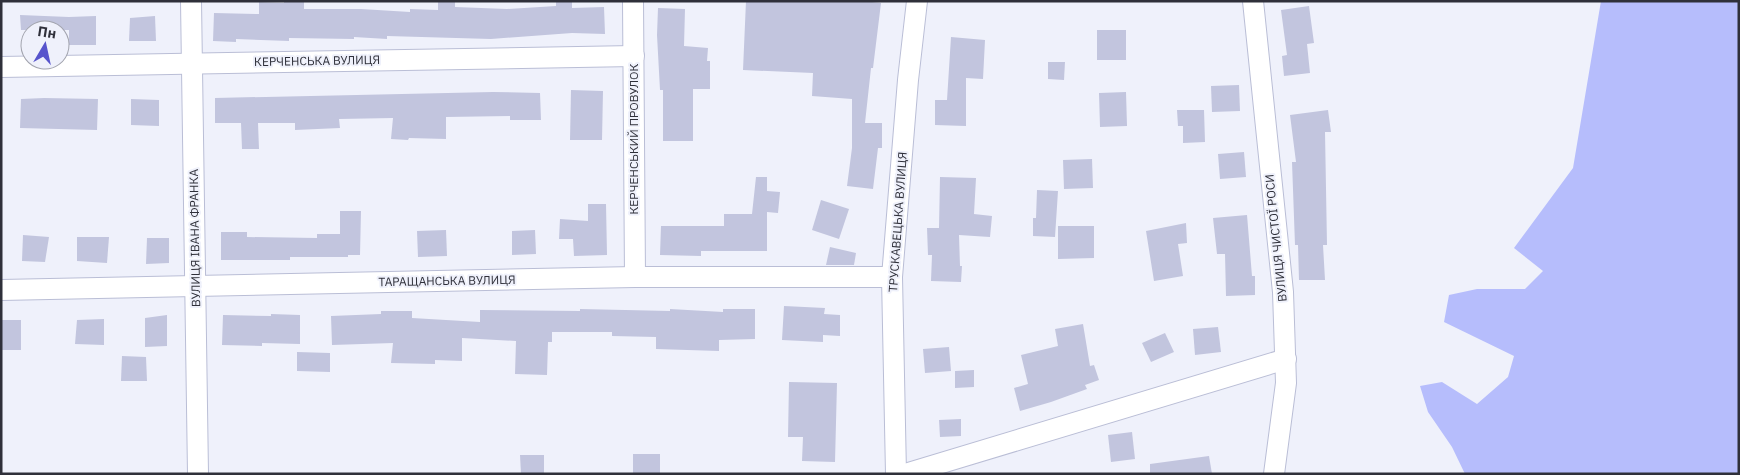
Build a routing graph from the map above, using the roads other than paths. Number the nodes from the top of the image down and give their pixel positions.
1 (191, 1) edge
2 (632, 1) edge
3 (917, 1) edge
4 (1253, 1) edge
5 (634, 56) junction
6 (192, 64) junction
7 (1, 67) edge
8 (635, 277) junction
9 (892, 277) junction
10 (195, 286) junction
11 (1, 290) edge
12 (1286, 360) junction
13 (198, 474) edge
14 (896, 474) edge
15 (905, 474) edge
16 (1274, 474) edge

1 - 6 street, ВУЛИЦЯ ІВАНА ФРАНКА
2 - 5 street, КЕРЧЕНСЬКИЙ ПРОВУЛОК
3 - 9 street, ТРУСКАВЕЦЬКА ВУЛИЦЯ
4 - 12 street, ВУЛИЦЯ ЧИСТОЇ РОСИ
5 - 6 street, КЕРЧЕНСЬКА ВУЛИЦЯ
5 - 8 street, КЕРЧЕНСЬКИЙ ПРОВУЛОК
6 - 7 street, КЕРЧЕНСЬКА ВУЛИЦЯ
6 - 10 street, ВУЛИЦЯ ІВАНА ФРАНКА
8 - 9 street, ТАРАЩАНСЬКА ВУЛИЦЯ
8 - 10 street, ТАРАЩАНСЬКА ВУЛИЦЯ
9 - 14 street, ТРУСКАВЕЦЬКА ВУЛИЦЯ
10 - 11 street, ТАРАЩАНСЬКА ВУЛИЦЯ
10 - 13 street, ВУЛИЦЯ ІВАНА ФРАНКА
12 - 15 street
12 - 16 street, ВУЛИЦЯ ЧИСТОЇ РОСИ

